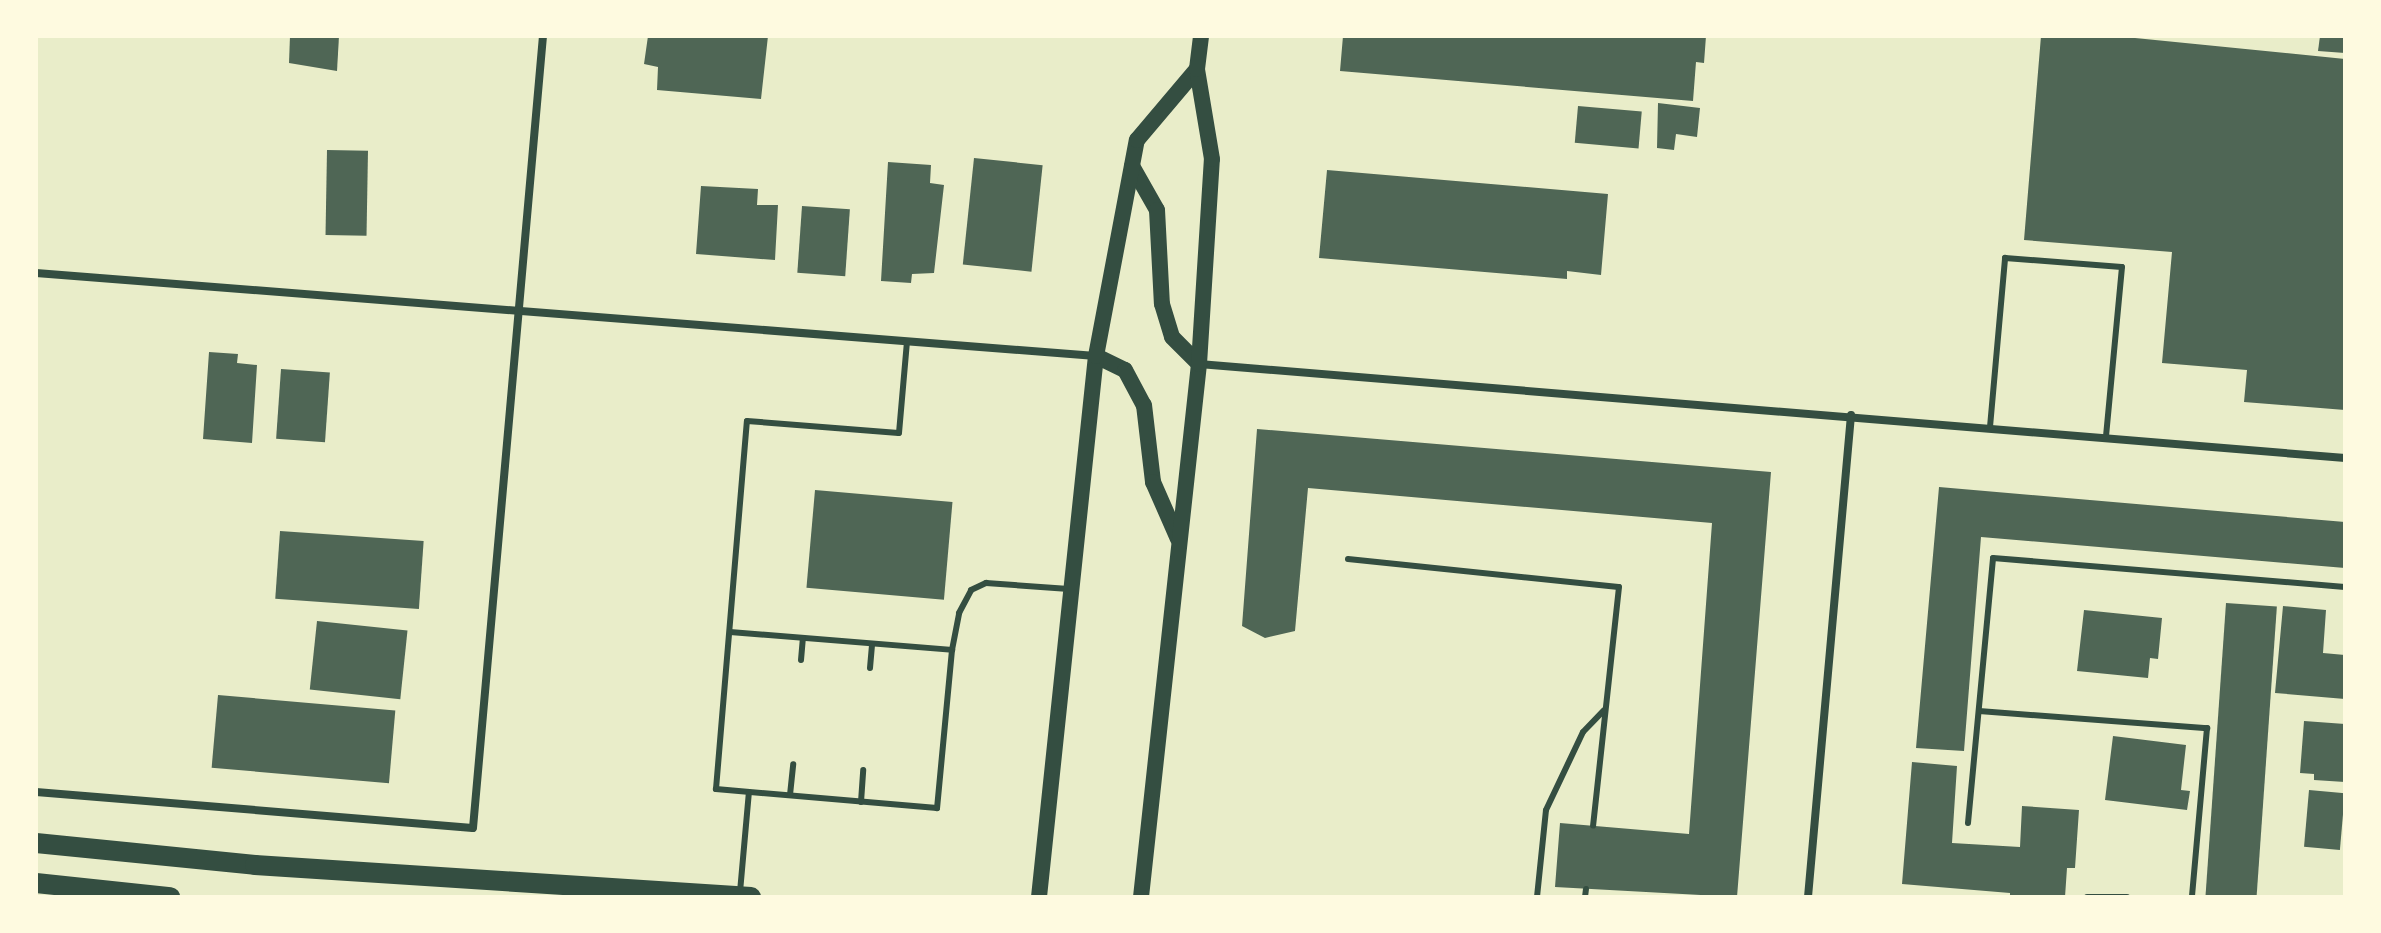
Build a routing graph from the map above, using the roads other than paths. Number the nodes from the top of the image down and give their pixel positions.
1 (543, 36) edge
2 (1201, 36) edge
3 (1197, 69) junction
4 (1132, 166) junction
5 (36, 273) edge
6 (519, 312) junction
7 (907, 342) junction
8 (1096, 356) junction
9 (1199, 364) junction
10 (1851, 415) junction
11 (1990, 427) junction
12 (2106, 437) junction
13 (2345, 458) edge
14 (1179, 540) junction
15 (1348, 559) dead end
16 (2345, 587) edge
17 (1072, 590) junction
18 (730, 632) junction
19 (803, 638) junction
20 (872, 644) junction
21 (952, 650) junction
22 (801, 660) dead end
23 (870, 668) dead end
24 (1605, 709) junction
25 (1979, 711) junction
26 (793, 764) dead end
27 (863, 770) dead end
28 (36, 792) edge
29 (749, 792) junction
30 (790, 795) junction
31 (861, 802) junction
32 (1968, 823) dead end
33 (1593, 826) dead end
34 (36, 843) edge
35 (36, 883) edge
36 (740, 896) edge
37 (170, 897) edge
38 (751, 897) edge
39 (1039, 897) edge
40 (1141, 897) edge
41 (1537, 897) edge
42 (1808, 897) edge
43 (2087, 897) edge
44 (2127, 897) edge
45 (2192, 897) edge

1 - 6 street
2 - 3 main road
3 - 4 main road
3 - 9 main road
4 - 8 main road
4 - 9 main road
5 - 6 street
6 - 7 street
6 - 28 street
7 - 8 street
7 - 18 lane
8 - 14 main road
8 - 17 main road
9 - 10 street
9 - 14 main road
10 - 11 street
10 - 42 street
11 - 12 street
11 - 12 lane
12 - 13 street
14 - 40 main road
15 - 24 lane
16 - 25 lane
17 - 21 lane
17 - 39 main road
18 - 19 lane
18 - 29 lane
19 - 20 lane
19 - 22 lane
20 - 21 lane
20 - 23 lane
21 - 31 lane
24 - 33 lane
24 - 41 lane
25 - 32 lane
25 - 45 lane
26 - 30 lane
27 - 31 lane
29 - 30 lane
29 - 36 lane
30 - 31 lane
34 - 36 main road
35 - 37 main road
36 - 38 main road
43 - 44 lane

